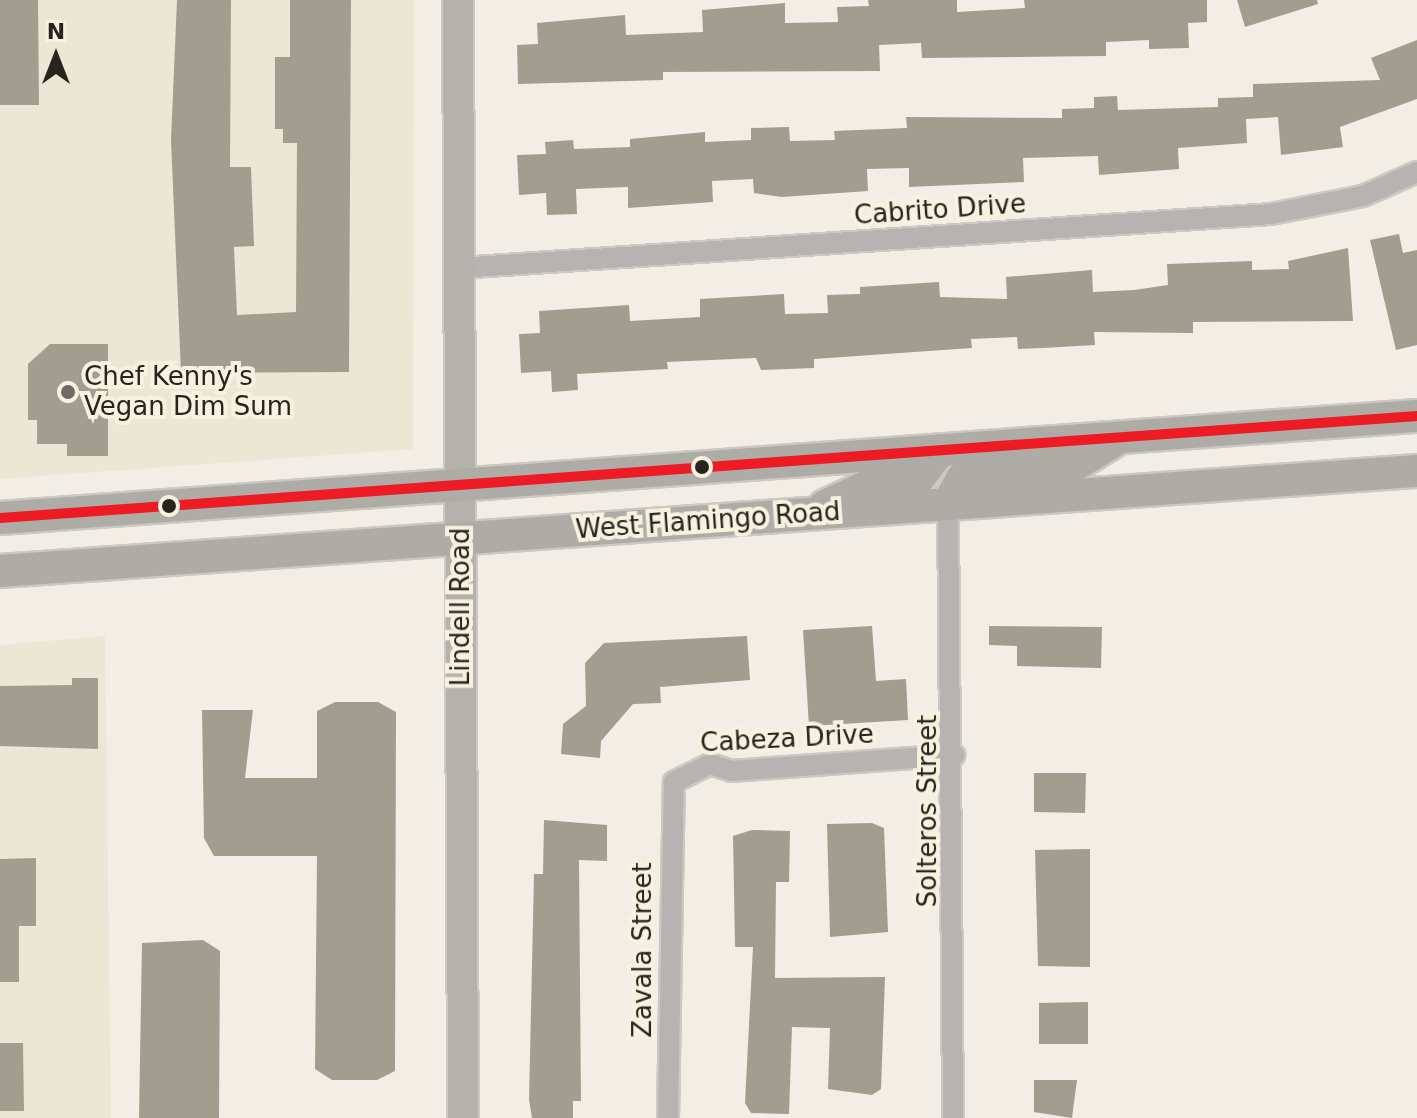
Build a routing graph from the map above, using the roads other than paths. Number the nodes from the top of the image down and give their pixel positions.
1 (458, 0) edge
2 (1417, 172) edge
3 (459, 268) junction
4 (1417, 416) edge
5 (1120, 438) junction
6 (940, 450) junction
7 (1417, 471) edge
8 (461, 484) junction
9 (948, 504) junction
10 (808, 514) junction
11 (0, 518) edge
12 (461, 539) junction
13 (0, 571) edge
14 (954, 755) junction
15 (674, 782) joint
16 (463, 1118) edge
17 (668, 1118) edge
18 (953, 1118) edge

1 - 3 street, Lindell Road
2 - 3 street, Cabrito Drive
3 - 8 street, Lindell Road
4 - 5 main road, West Flamingo Road
5 - 6 main road, West Flamingo Road
5 - 9 main road
6 - 8 main road, West Flamingo Road
6 - 10 main road
7 - 9 main road, West Flamingo Road
8 - 11 main road, West Flamingo Road
8 - 12 street, Lindell Road
9 - 10 main road, West Flamingo Road
9 - 14 street, Solteros Street
10 - 12 main road, West Flamingo Road
12 - 13 main road, West Flamingo Road
12 - 16 street, Lindell Road
14 - 15 street, Cabeza Drive
14 - 18 street, Solteros Street
15 - 17 street, Zavala Street

